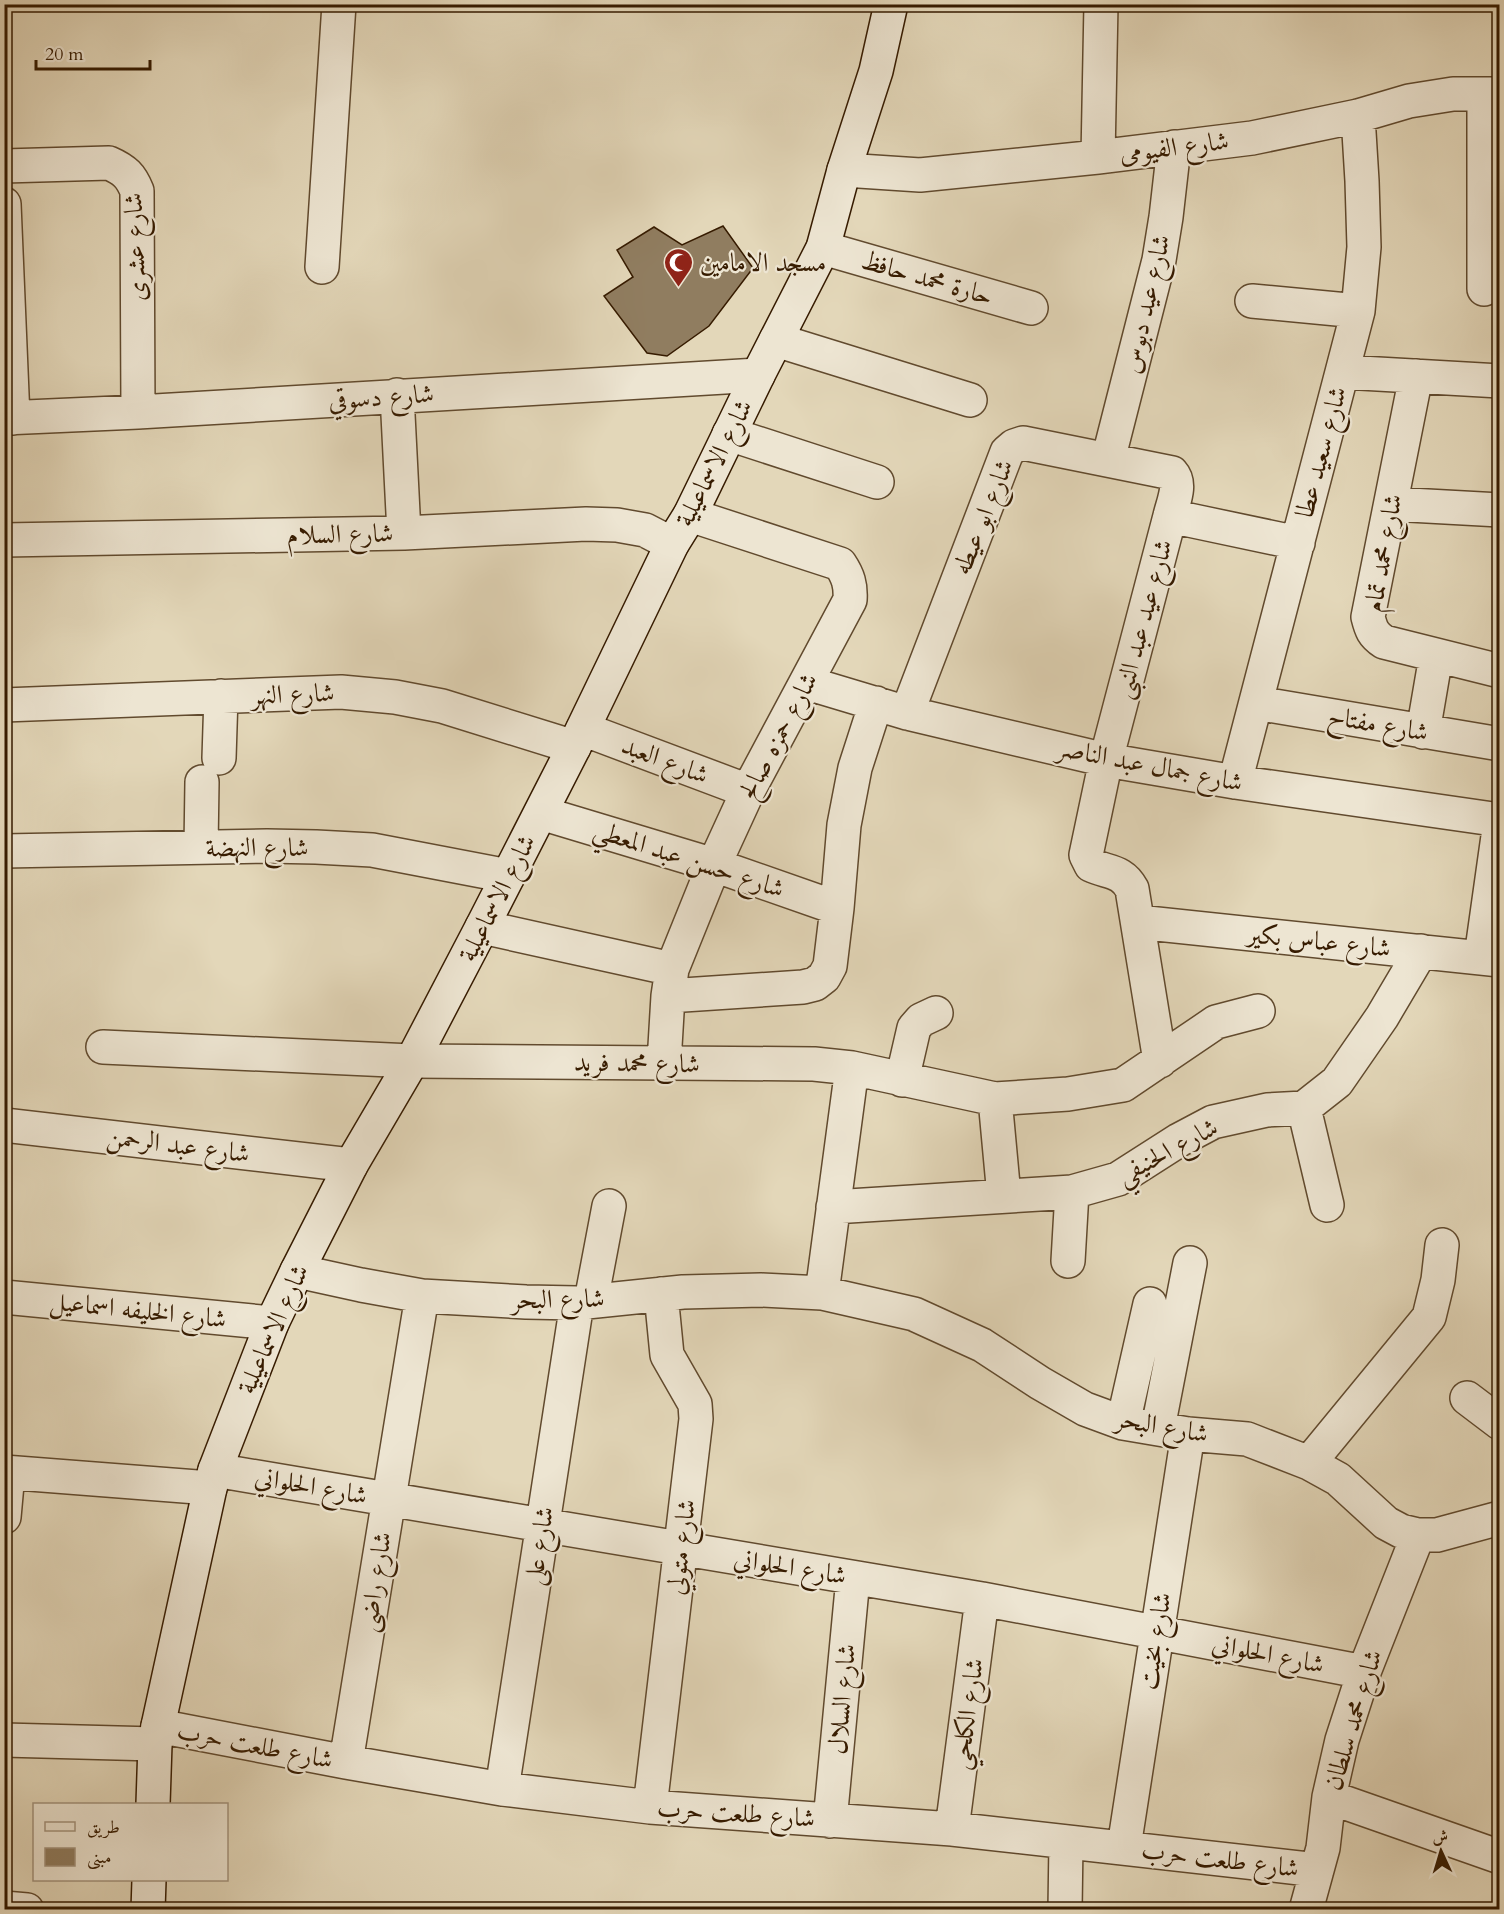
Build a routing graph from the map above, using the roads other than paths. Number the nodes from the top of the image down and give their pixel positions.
1 (339, 4) edge
2 (891, 4) edge
3 (1101, 4) edge
4 (1492, 94) edge
5 (1358, 116) junction
6 (1174, 147) junction
7 (1098, 157) junction
8 (4, 166) edge
9 (844, 171) junction
10 (4, 204) edge
11 (823, 248) junction
12 (322, 267) dead end
13 (1484, 289) dead end
14 (1252, 301) dead end
15 (1031, 308) dead end
16 (1358, 311) junction
17 (776, 340) junction
18 (1342, 372) junction
19 (758, 375) junction
20 (1416, 376) junction
21 (1500, 381) edge
22 (397, 395) junction
23 (970, 400) dead end
24 (138, 412) junction
25 (9, 418) edge
26 (729, 434) junction
27 (1108, 460) junction
28 (1176, 478) joint
29 (877, 482) dead end
30 (1391, 504) junction
31 (1500, 510) edge
32 (690, 515) junction
33 (1170, 516) junction
34 (404, 533) junction
35 (4, 540) edge
36 (1298, 543) junction
37 (672, 544) junction
38 (1436, 656) junction
39 (1500, 671) edge
40 (807, 683) junction
41 (221, 696) junction
42 (876, 703) junction
43 (1256, 704) junction
44 (4, 705) edge
45 (907, 713) junction
46 (1424, 732) junction
47 (578, 738) junction
48 (1500, 744) edge
49 (1106, 760) junction
50 (1235, 782) junction
51 (748, 791) junction
52 (541, 813) junction
53 (1500, 821) edge
54 (201, 847) junction
55 (4, 851) edge
56 (714, 865) junction
57 (508, 876) junction
58 (837, 908) junction
59 (1138, 922) junction
60 (482, 927) junction
61 (1421, 951) junction
62 (1490, 959) edge
63 (670, 982) junction
64 (1258, 1011) dead end
65 (936, 1013) dead end
66 (103, 1047) dead end
67 (1160, 1060) junction
68 (412, 1061) junction
69 (664, 1063) junction
70 (852, 1068) junction
71 (902, 1080) junction
72 (995, 1099) junction
73 (1305, 1108) junction
74 (4, 1125) edge
75 (351, 1165) junction
76 (1072, 1192) junction
77 (1004, 1196) junction
78 (1327, 1205) dead end
79 (609, 1206) dead end
80 (833, 1207) junction
81 (1442, 1245) dead end
82 (1068, 1261) dead end
83 (1190, 1263) dead end
84 (297, 1271) junction
85 (822, 1293) junction
86 (661, 1294) junction
87 (422, 1296) junction
88 (4, 1297) edge
89 (584, 1302) junction
90 (1150, 1304) dead end
91 (272, 1323) junction
92 (1467, 1398) dead end
93 (1123, 1423) junction
94 (1500, 1423) edge
95 (1173, 1431) junction
96 (1309, 1463) junction
97 (6, 1472) edge
98 (212, 1479) junction
99 (388, 1499) junction
100 (4, 1517) edge
101 (1500, 1518) edge
102 (542, 1525) junction
103 (1418, 1534) junction
104 (682, 1549) junction
105 (853, 1578) junction
106 (982, 1599) junction
107 (1156, 1632) junction
108 (1364, 1672) junction
109 (157, 1735) junction
110 (4, 1740) edge
111 (346, 1762) junction
112 (502, 1789) junction
113 (1329, 1797) junction
114 (153, 1803) edge
115 (650, 1807) junction
116 (830, 1821) junction
117 (952, 1829) junction
118 (1066, 1842) junction
119 (1124, 1847) junction
120 (1500, 1857) edge
121 (1317, 1870) junction
122 (149, 1881) edge
123 (4, 1908) edge
124 (27, 1910) edge
125 (148, 1910) edge
126 (1065, 1910) edge
127 (1306, 1910) edge

1 - 12 street
2 - 9 street, شارع الاسماعيلية
3 - 7 street
4 - 5 street, شارع الفيومى
4 - 13 street
5 - 6 street, شارع الفيومى
5 - 16 street, شارع سعيد عطا
6 - 7 street, شارع الفيومى
6 - 27 street, شارع عيد دبوس
7 - 9 street, شارع الفيومى
8 - 24 street, شارع عشرى
9 - 11 street, شارع الاسماعيلية
10 - 25 street
11 - 15 street, حارة محمد حافظ
11 - 17 street, شارع الاسماعيلية
14 - 16 street
16 - 18 street, شارع سعيد عطا
17 - 19 street, شارع الاسماعيلية
17 - 23 street
18 - 20 street
18 - 36 street, شارع سعيد عطا
19 - 22 street, شارع دسوقي
19 - 26 street, شارع الاسماعيلية
20 - 21 street
20 - 30 street, شارع محمد تمام
22 - 24 street, شارع دسوقي
22 - 34 street
24 - 25 street, شارع دسوقي
26 - 29 street
26 - 32 street, شارع الاسماعيلية
27 - 28 street, شارع ابو عيطه
27 - 45 street, شارع ابو عيطه
28 - 33 street, شارع عيد عبد النبى
30 - 31 street
30 - 38 street, شارع محمد تمام
32 - 37 street, شارع الاسماعيلية
32 - 40 street, شارع حمزه صالح
33 - 36 street
33 - 49 street, شارع عيد عبد النبى
34 - 35 street, شارع السلام
34 - 37 street, شارع السلام
36 - 43 street, شارع سعيد عطا
37 - 47 street, شارع الاسماعيلية
38 - 39 street, شارع محمد تمام
38 - 46 street
40 - 42 street, شارع جمال عبد الناصر
40 - 51 street, شارع حمزه صالح
41 - 44 street, شارع النهر
41 - 47 street, شارع النهر
41 - 54 street
42 - 45 street, شارع جمال عبد الناصر
42 - 58 street
43 - 46 street, شارع مفتاح
43 - 50 street, شارع سعيد عطا
45 - 49 street, شارع جمال عبد الناصر
46 - 48 street, شارع مفتاح
47 - 51 street, شارع العبد
47 - 52 street, شارع الاسماعيلية
49 - 50 street, شارع جمال عبد الناصر
49 - 59 street, شارع عيد عبد النبى
50 - 53 street, شارع جمال عبد الناصر
51 - 56 street, شارع حمزه صالح
52 - 56 street, شارع حسن عبد المعطي
52 - 57 street, شارع الاسماعيلية
53 - 62 street
54 - 55 street, شارع النهضة
54 - 57 street, شارع النهضة
56 - 58 street, شارع حسن عبد المعطي
56 - 63 street, شارع حمزه صالح
57 - 60 street, شارع الاسماعيلية
58 - 63 street
59 - 61 street, شارع عباس بكير
59 - 67 street
60 - 63 street
60 - 68 street, شارع الاسماعيلية
61 - 62 street, شارع عباس بكير
61 - 73 street
63 - 69 street, شارع حمزه صالح
64 - 67 street, شارع محمد فريد
65 - 71 street
66 - 68 street, شارع محمد فريد
67 - 72 street, شارع محمد فريد
68 - 69 street, شارع محمد فريد
68 - 75 street, شارع الاسماعيلية
69 - 70 street, شارع محمد فريد
70 - 71 street, شارع محمد فريد
70 - 80 street
71 - 72 street, شارع محمد فريد
72 - 77 street
73 - 76 street, شارع الحنيفي
73 - 78 street
74 - 75 street, شارع عبد الرحمن
75 - 84 street, شارع الاسماعيلية
76 - 77 street, شارع الحنيفي
76 - 82 street
77 - 80 street, شارع الحنيفي
79 - 89 street, شارع على
80 - 85 street
81 - 96 street
83 - 95 street, شارع بخيت
84 - 87 street, شارع البحر
84 - 91 street, شارع الاسماعيلية
85 - 86 street, شارع البحر
85 - 93 street, شارع البحر
86 - 89 street, شارع البحر
86 - 104 street, شارع متولي
87 - 89 street, شارع البحر
87 - 99 street, شارع راضى
88 - 91 street, شارع الخليفه اسماعيل
89 - 102 street, شارع على
90 - 93 street
91 - 98 street, شارع الاسماعيلية
92 - 94 street
93 - 95 street, شارع البحر
95 - 96 street, شارع البحر
95 - 107 street, شارع بخيت
96 - 103 street, شارع البحر
97 - 98 street, شارع الحلواني
97 - 100 street
98 - 99 street, شارع الحلواني
98 - 109 street, شارع الاسماعيلية
99 - 102 street, شارع الحلواني
99 - 111 street, شارع راضى
101 - 103 street, شارع البحر
102 - 104 street, شارع الحلواني
102 - 112 street, شارع على
103 - 108 street, شارع محمد سلطان
104 - 105 street, شارع الحلواني
104 - 115 street, شارع متولي
105 - 106 street, شارع الحلواني
105 - 116 street, شارع السلال
106 - 107 street, شارع الحلواني
106 - 117 street, شارع الكلحي
107 - 108 street, شارع الحلواني
107 - 119 street, شارع بخيت
108 - 113 street, شارع محمد سلطان
109 - 110 street, شارع طلعت حرب
109 - 111 street, شارع طلعت حرب
109 - 114 street, شارع الاسماعيلية
111 - 112 street, شارع طلعت حرب
112 - 115 street, شارع طلعت حرب
113 - 120 street
113 - 121 street, شارع محمد سلطان
115 - 116 street, شارع طلعت حرب
116 - 117 street, شارع طلعت حرب
117 - 118 street, شارع طلعت حرب
118 - 119 street, شارع طلعت حرب
118 - 126 street
119 - 121 street, شارع طلعت حرب
121 - 127 street, شارع محمد سلطان
122 - 125 street
123 - 124 street

